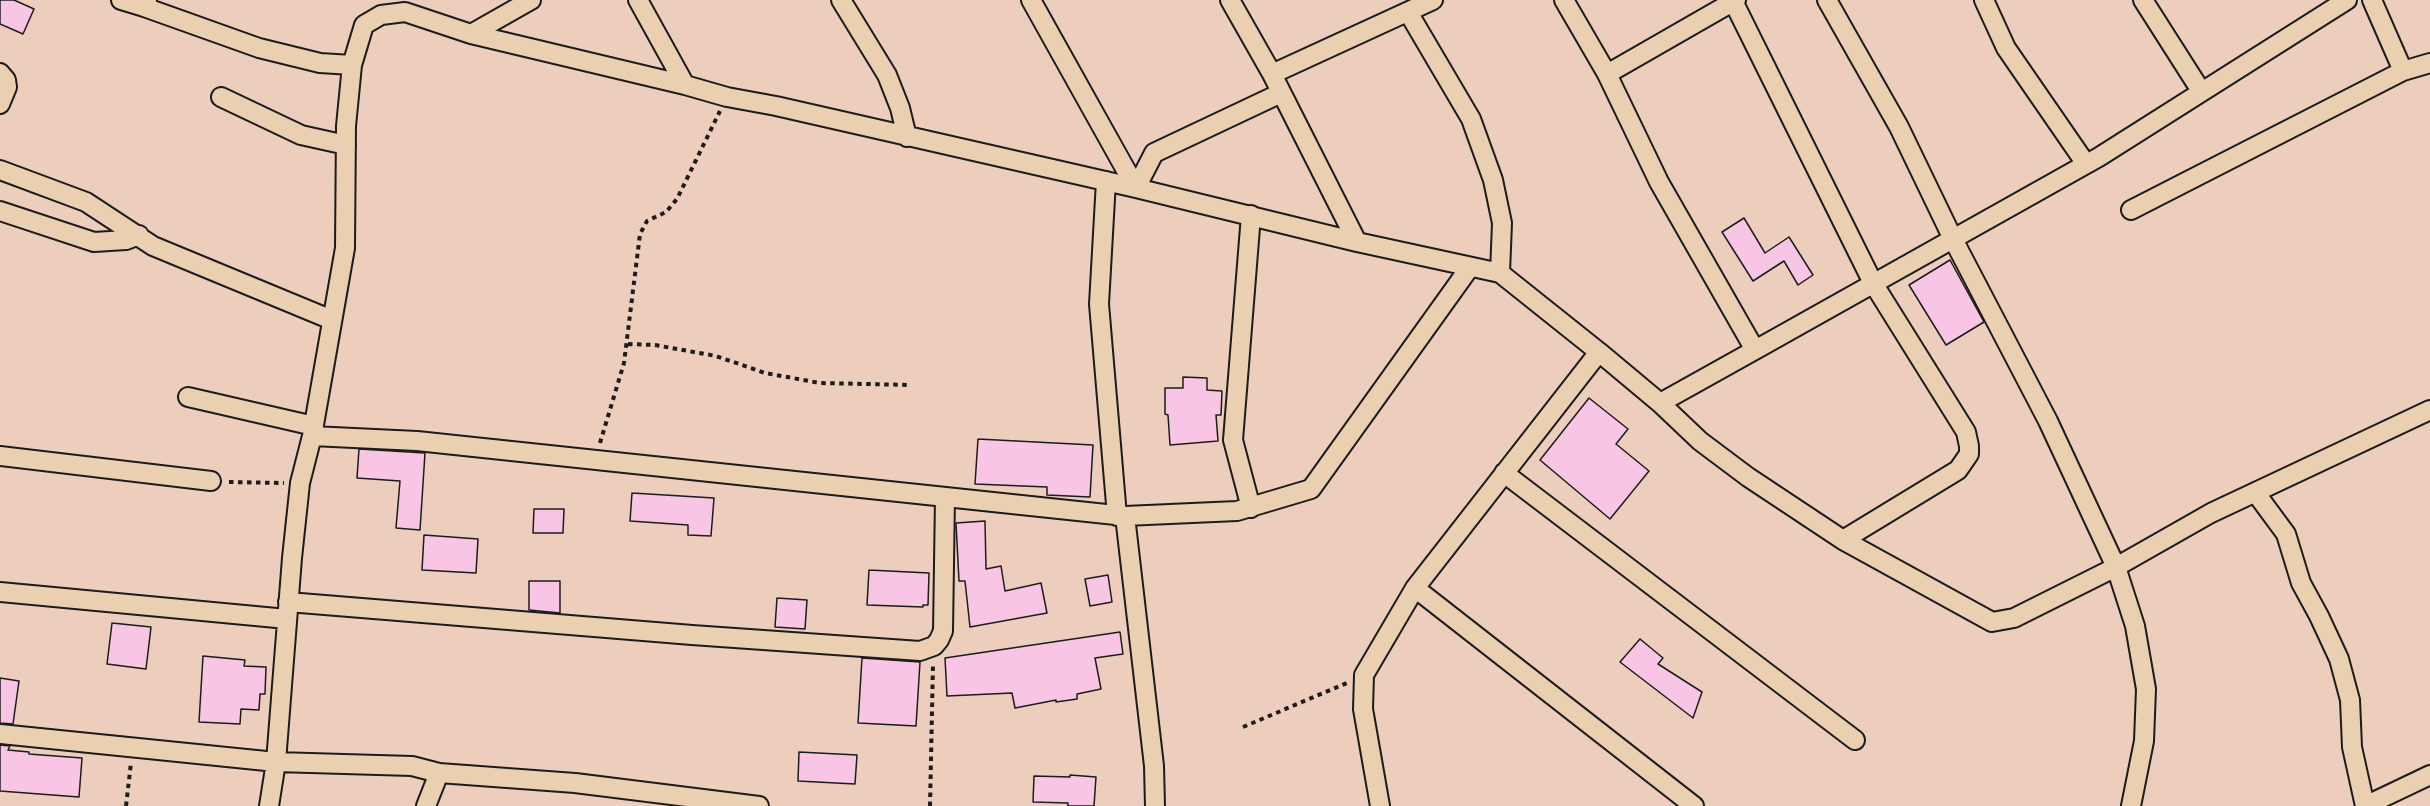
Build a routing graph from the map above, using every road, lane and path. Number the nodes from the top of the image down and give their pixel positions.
1 (122, 0) edge
2 (531, 0) edge
3 (638, 0) edge
4 (841, 0) edge
5 (1031, 0) edge
6 (1230, 0) edge
7 (1433, 0) edge
8 (1563, 0) edge
9 (1827, 0) edge
10 (1984, 0) edge
11 (2143, 0) edge
12 (2347, 0) edge
13 (2372, 0) edge
14 (1734, 1) edge
15 (146, 4) edge
16 (1408, 12) junction
17 (471, 34) junction
18 (2430, 63) edge
19 (352, 65) junction
20 (2403, 71) junction
21 (0, 73) edge
22 (1272, 74) junction
23 (1607, 74) junction
24 (685, 85) junction
25 (2201, 91) junction
26 (1281, 93) junction
27 (221, 97) dead end
28 (727, 97) junction
29 (0, 104) edge
30 (907, 137) junction
31 (346, 145) junction
32 (2086, 165) junction
33 (0, 170) edge
34 (1106, 181) junction
35 (1136, 188) junction
36 (2131, 210) dead end
37 (0, 211) edge
38 (1251, 215) junction
39 (139, 235) junction
40 (1953, 238) junction
41 (1357, 242) junction
42 (1470, 267) junction
43 (1500, 273) junction
44 (1874, 283) junction
45 (332, 320) junction
46 (628, 344) junction
47 (1755, 350) junction
48 (1599, 352) junction
49 (911, 385) dead end
50 (188, 397) dead end
51 (1660, 403) junction
52 (2430, 410) edge
53 (313, 431) junction
54 (0, 456) edge
55 (595, 461) junction
56 (1504, 474) junction
57 (211, 481) joint
58 (300, 483) junction
59 (2255, 492) junction
60 (945, 497) junction
61 (1251, 508) junction
62 (1121, 516) junction
63 (1843, 540) junction
64 (2116, 567) junction
65 (1415, 588) junction
66 (0, 592) edge
67 (287, 611) junction
68 (934, 646) junction
69 (1364, 675) junction
70 (1243, 727) dead end
71 (0, 734) edge
72 (1855, 740) dead end
73 (132, 748) junction
74 (276, 762) junction
75 (439, 773) junction
76 (2430, 775) edge
77 (126, 806) edge
78 (269, 806) edge
79 (426, 806) edge
80 (759, 806) edge
81 (930, 806) edge
82 (1155, 806) edge
83 (1380, 806) edge
84 (1694, 806) edge
85 (2131, 806) edge
86 (2365, 806) edge

1 - 15 street
2 - 17 street
3 - 24 street
4 - 30 street
5 - 35 street
6 - 22 street
7 - 16 street
8 - 23 street
9 - 40 street
10 - 32 street
11 - 25 street
12 - 25 street
13 - 20 street
14 - 23 street
14 - 44 street
15 - 19 street
16 - 22 street
16 - 43 street
17 - 19 street
17 - 24 street
18 - 20 street
19 - 31 street
20 - 36 street
21 - 29 street
22 - 26 street
23 - 47 street
24 - 28 street
25 - 32 street
26 - 35 street
26 - 41 street
27 - 31 street
28 - 30 street
28 - 46 path
30 - 34 street
31 - 45 street
32 - 40 street
33 - 39 street
34 - 35 street
34 - 62 street
35 - 38 street
37 - 39 street
38 - 41 street
38 - 61 street
39 - 45 street
40 - 44 street
40 - 64 street
41 - 42 street
42 - 43 street
42 - 61 street
43 - 48 street
44 - 47 street
44 - 63 street
45 - 53 street
46 - 49 path
46 - 55 path
47 - 51 street
48 - 51 street
48 - 56 street
50 - 53 street
51 - 63 street
52 - 59 street
53 - 55 street
53 - 58 street
54 - 57 street
55 - 60 street
56 - 65 street
56 - 72 street
57 - 58 path
58 - 67 street
59 - 64 street
59 - 86 street
60 - 62 street
60 - 68 street
61 - 62 street
62 - 82 street
63 - 64 street
64 - 85 street
65 - 69 street
65 - 84 street
66 - 67 street
67 - 68 street
67 - 74 street
68 - 81 path
69 - 70 path
69 - 83 street
71 - 73 street
73 - 74 street
73 - 77 path
74 - 75 street
74 - 78 street
75 - 79 street
75 - 80 street
76 - 86 street

